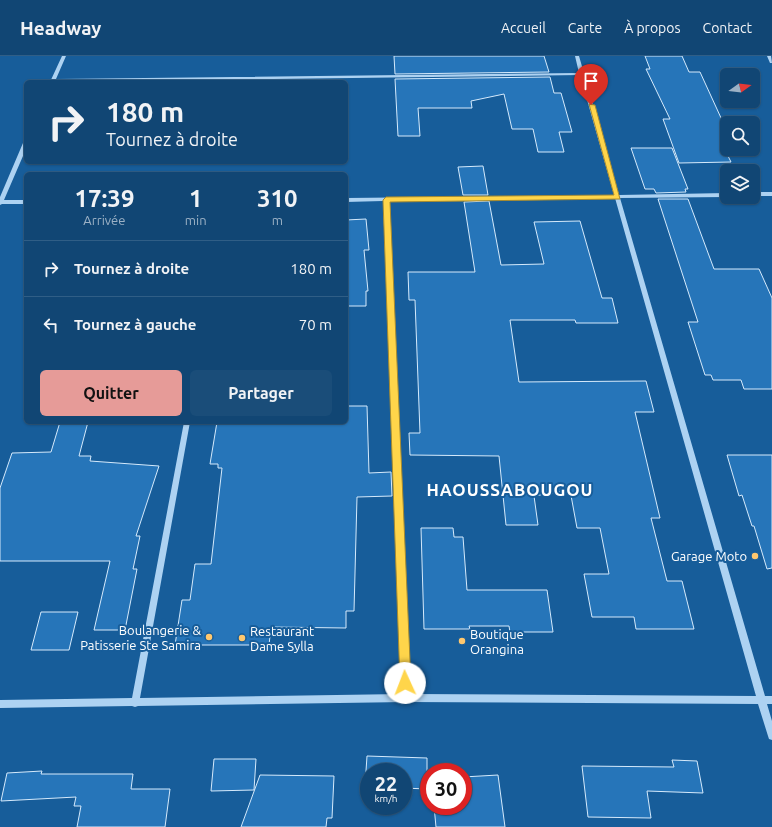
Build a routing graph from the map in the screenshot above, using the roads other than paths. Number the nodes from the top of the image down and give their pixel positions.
1 (64, 56) edge
2 (577, 56) edge
3 (769, 56) edge
4 (772, 62) edge
5 (583, 74) junction
6 (53, 80) edge
7 (129, 80) edge
8 (24, 148) edge
9 (760, 194) edge
10 (772, 194) edge
11 (720, 195) edge
12 (618, 197) junction
13 (348, 200) edge
14 (386, 200) junction
15 (0, 202) edge
16 (24, 202) edge
17 (187, 424) edge
18 (406, 698) junction
19 (762, 700) junction
20 (772, 700) edge
21 (135, 703) junction
22 (0, 704) edge
23 (772, 736) edge

1 - 6 street
2 - 5 street
3 - 4 street
5 - 7 street
5 - 12 street
8 - 15 street
9 - 10 street
11 - 12 street
12 - 14 street
12 - 19 street
13 - 14 street
14 - 18 street
15 - 16 street
17 - 21 street
18 - 19 street
18 - 21 street
19 - 20 street
19 - 23 street
21 - 22 street

